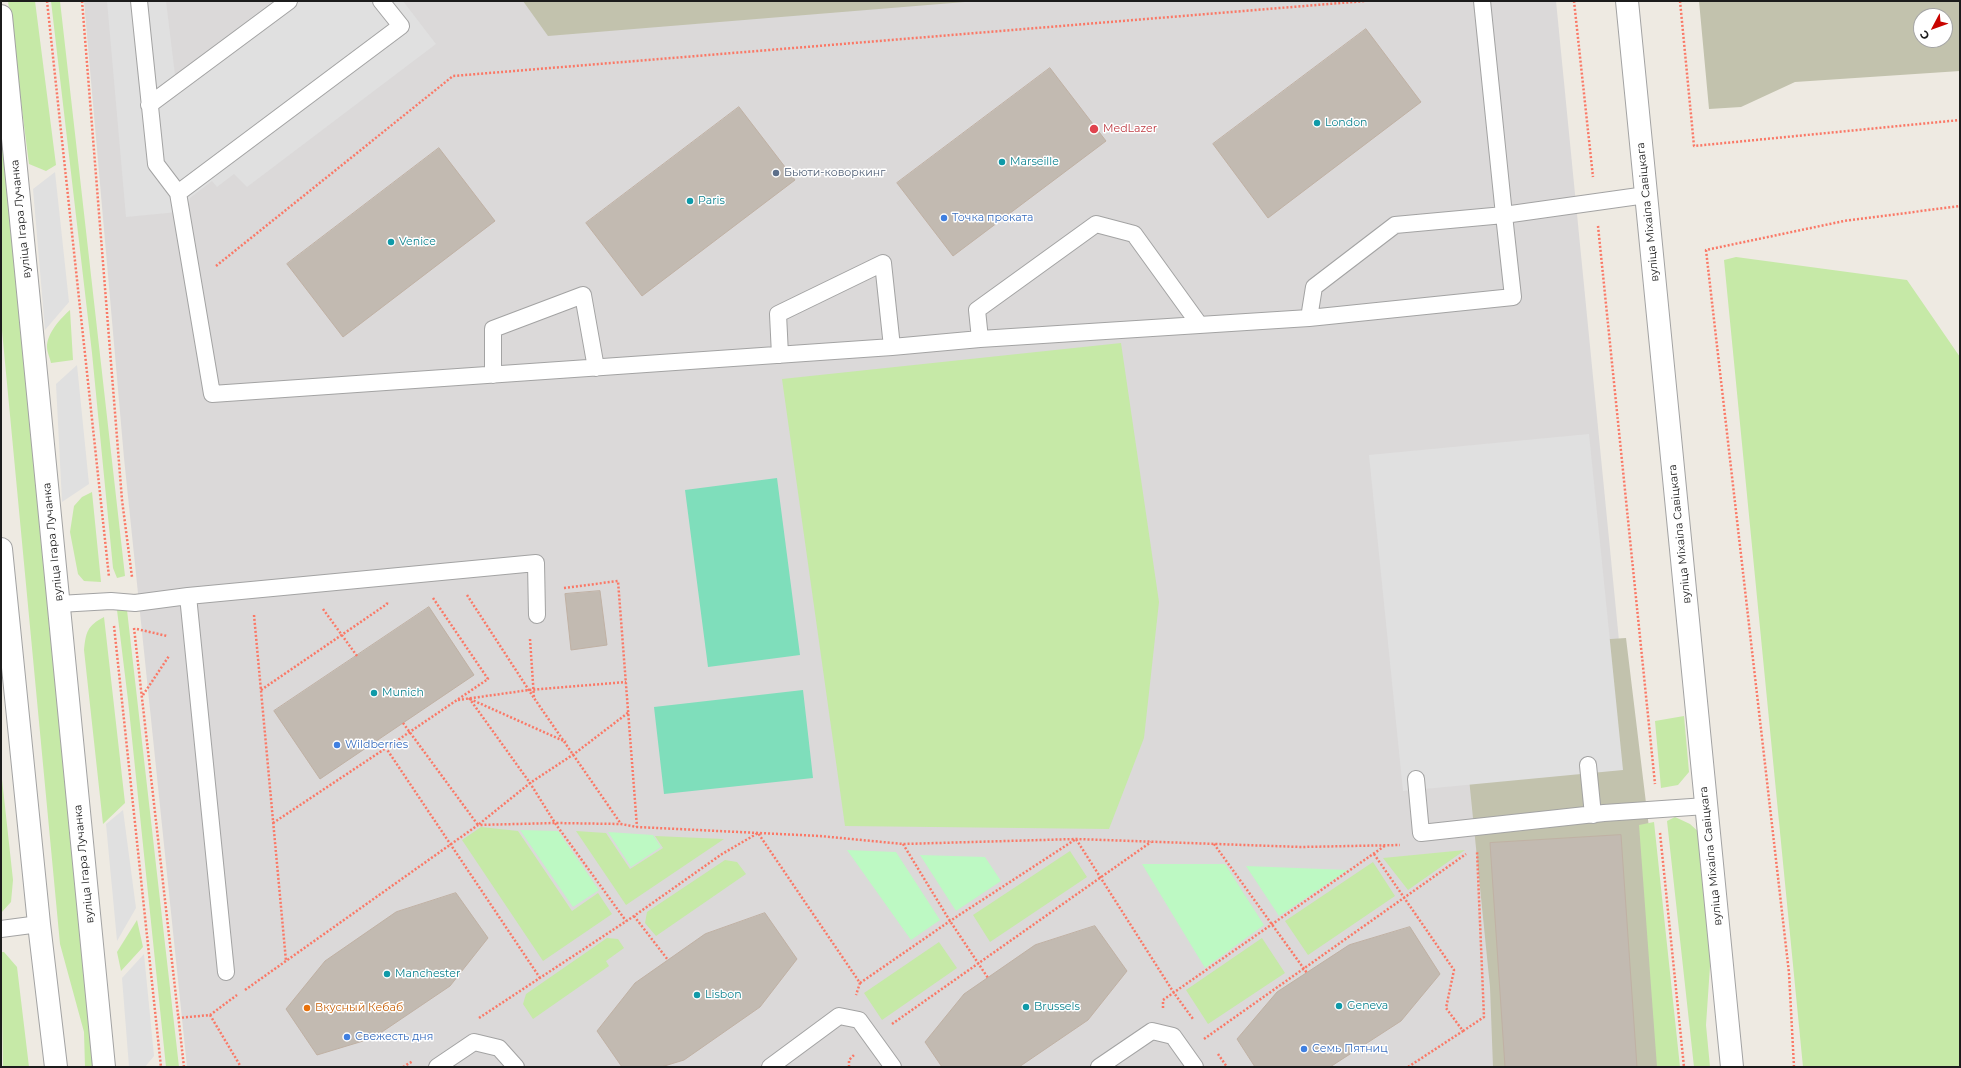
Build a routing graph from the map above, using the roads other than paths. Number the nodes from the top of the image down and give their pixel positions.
1 (139, 1) edge
2 (289, 1) edge
3 (380, 1) edge
4 (1482, 1) edge
5 (1628, 1) edge
6 (1, 16) edge
7 (149, 105) junction
8 (178, 193) junction
9 (1646, 195) junction
10 (1504, 215) junction
11 (1309, 318) junction
12 (1199, 324) junction
13 (980, 339) junction
14 (892, 347) junction
15 (780, 355) junction
16 (596, 368) junction
17 (492, 375) junction
18 (1, 549) edge
19 (188, 596) junction
20 (59, 604) junction
21 (537, 614) dead end
22 (1588, 765) dead end
23 (1416, 779) dead end
24 (1706, 806) junction
25 (1593, 815) junction
26 (39, 924) junction
27 (1, 929) edge
28 (226, 972) dead end
29 (56, 1067) edge
30 (104, 1067) edge
31 (437, 1067) edge
32 (516, 1067) edge
33 (770, 1067) edge
34 (893, 1067) edge
35 (1099, 1067) edge
36 (1196, 1067) edge
37 (1732, 1067) edge

1 - 7 lane
2 - 7 lane
3 - 8 lane
4 - 10 lane
5 - 9 street, вуліца Міхаіла Савіцкага
6 - 20 street, вуліца Ігара Лучанка
7 - 8 lane
8 - 17 lane
9 - 10 lane
9 - 24 street, вуліца Міхаіла Савіцкага
10 - 11 lane
10 - 11 lane
11 - 12 lane
12 - 13 lane
12 - 13 lane
13 - 14 lane
14 - 15 lane
14 - 15 lane
15 - 16 lane
16 - 17 lane
16 - 17 lane
18 - 26 street
19 - 20 lane
19 - 21 lane
19 - 28 lane
20 - 30 street, вуліца Ігара Лучанка
22 - 25 lane
23 - 25 lane
24 - 25 lane
24 - 37 street, вуліца Міхаіла Савіцкага
26 - 27 lane
26 - 29 street
31 - 32 lane
33 - 34 lane
35 - 36 lane

